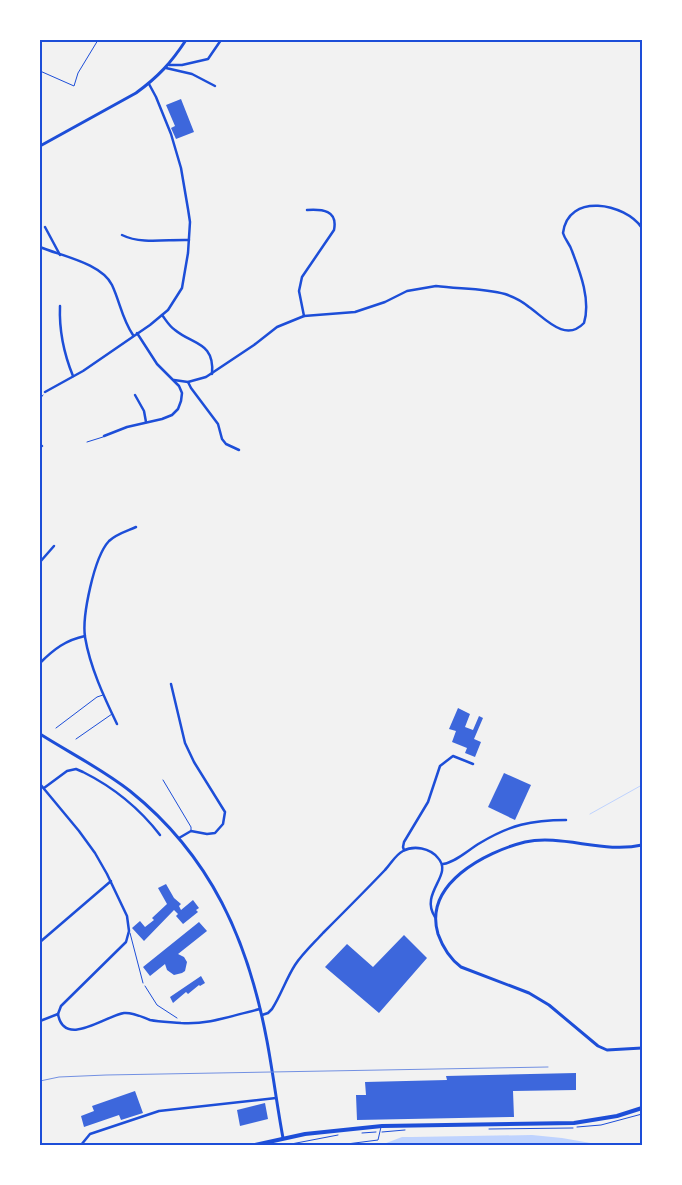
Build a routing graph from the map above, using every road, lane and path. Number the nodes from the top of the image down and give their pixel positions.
1 (98, 40) edge
2 (186, 40) edge
3 (221, 40) edge
4 (167, 67) junction
5 (40, 71) edge
6 (148, 84) junction
7 (215, 86) dead end
8 (40, 146) edge
9 (307, 210) dead end
10 (45, 227) dead end
11 (642, 228) edge
12 (122, 235) dead end
13 (189, 240) junction
14 (40, 247) edge
15 (61, 256) junction
16 (60, 306) dead end
17 (162, 315) junction
18 (304, 316) junction
19 (136, 333) junction
20 (133, 335) junction
21 (212, 374) junction
22 (73, 376) junction
23 (174, 380) junction
24 (188, 382) junction
25 (45, 392) joint
26 (135, 395) dead end
27 (40, 399) edge
28 (146, 422) junction
29 (104, 436) joint
30 (87, 442) dead end
31 (240, 450) dead end
32 (136, 527) dead end
33 (54, 546) dead end
34 (40, 562) edge
35 (85, 636) junction
36 (40, 663) edge
37 (171, 684) dead end
38 (104, 694) junction
39 (112, 714) junction
40 (117, 724) dead end
41 (56, 728) dead end
42 (40, 734) edge
43 (76, 739) dead end
44 (474, 764) dead end
45 (163, 780) dead end
46 (40, 784) edge
47 (44, 788) junction
48 (566, 820) dead end
49 (191, 831) junction
50 (160, 835) dead end
51 (179, 838) junction
52 (642, 845) edge
53 (404, 850) junction
54 (443, 864) junction
55 (111, 881) junction
56 (435, 918) junction
57 (129, 931) junction
58 (40, 942) edge
59 (143, 983) joint
60 (260, 1009) junction
61 (58, 1014) junction
62 (262, 1015) junction
63 (40, 1021) edge
64 (183, 1023) junction
65 (642, 1048) edge
66 (276, 1098) junction
67 (642, 1108) edge
68 (382, 1126) junction
69 (380, 1132) junction
70 (361, 1133) dead end
71 (342, 1135) dead end
72 (283, 1138) junction
73 (81, 1145) edge
74 (255, 1145) edge
75 (286, 1145) edge
76 (340, 1145) edge

1 - 5 lane
2 - 4 street
3 - 4 street
4 - 6 street
4 - 7 street
6 - 8 street
6 - 13 street
9 - 18 street
10 - 15 street
11 - 18 street
12 - 13 street
13 - 17 street
14 - 15 street
15 - 20 street
16 - 22 street
17 - 19 street
17 - 21 street
18 - 21 street
19 - 20 street
19 - 23 street
20 - 22 street
21 - 24 street
22 - 25 street
23 - 24 street
23 - 28 street
24 - 31 street
25 - 27 path
26 - 28 street
28 - 29 street
29 - 30 lane
32 - 35 street
33 - 34 street
35 - 36 street
35 - 38 street
37 - 49 street
38 - 39 street
38 - 41 lane
39 - 40 street
39 - 43 lane
42 - 51 street
44 - 53 street
45 - 49 lane
46 - 47 street
47 - 50 street
47 - 55 street
48 - 54 street
49 - 51 street
51 - 60 street
52 - 56 street
53 - 54 street
53 - 62 street
54 - 56 street
55 - 57 street
55 - 58 street
56 - 65 street
57 - 59 lane
57 - 61 street
59 - 64 path
60 - 62 street
60 - 64 street
61 - 63 street
61 - 64 street
62 - 66 street
66 - 72 street
66 - 73 street
67 - 68 main road
68 - 69 lane
68 - 72 main road
69 - 70 path
69 - 76 lane
71 - 75 path
72 - 74 main road

